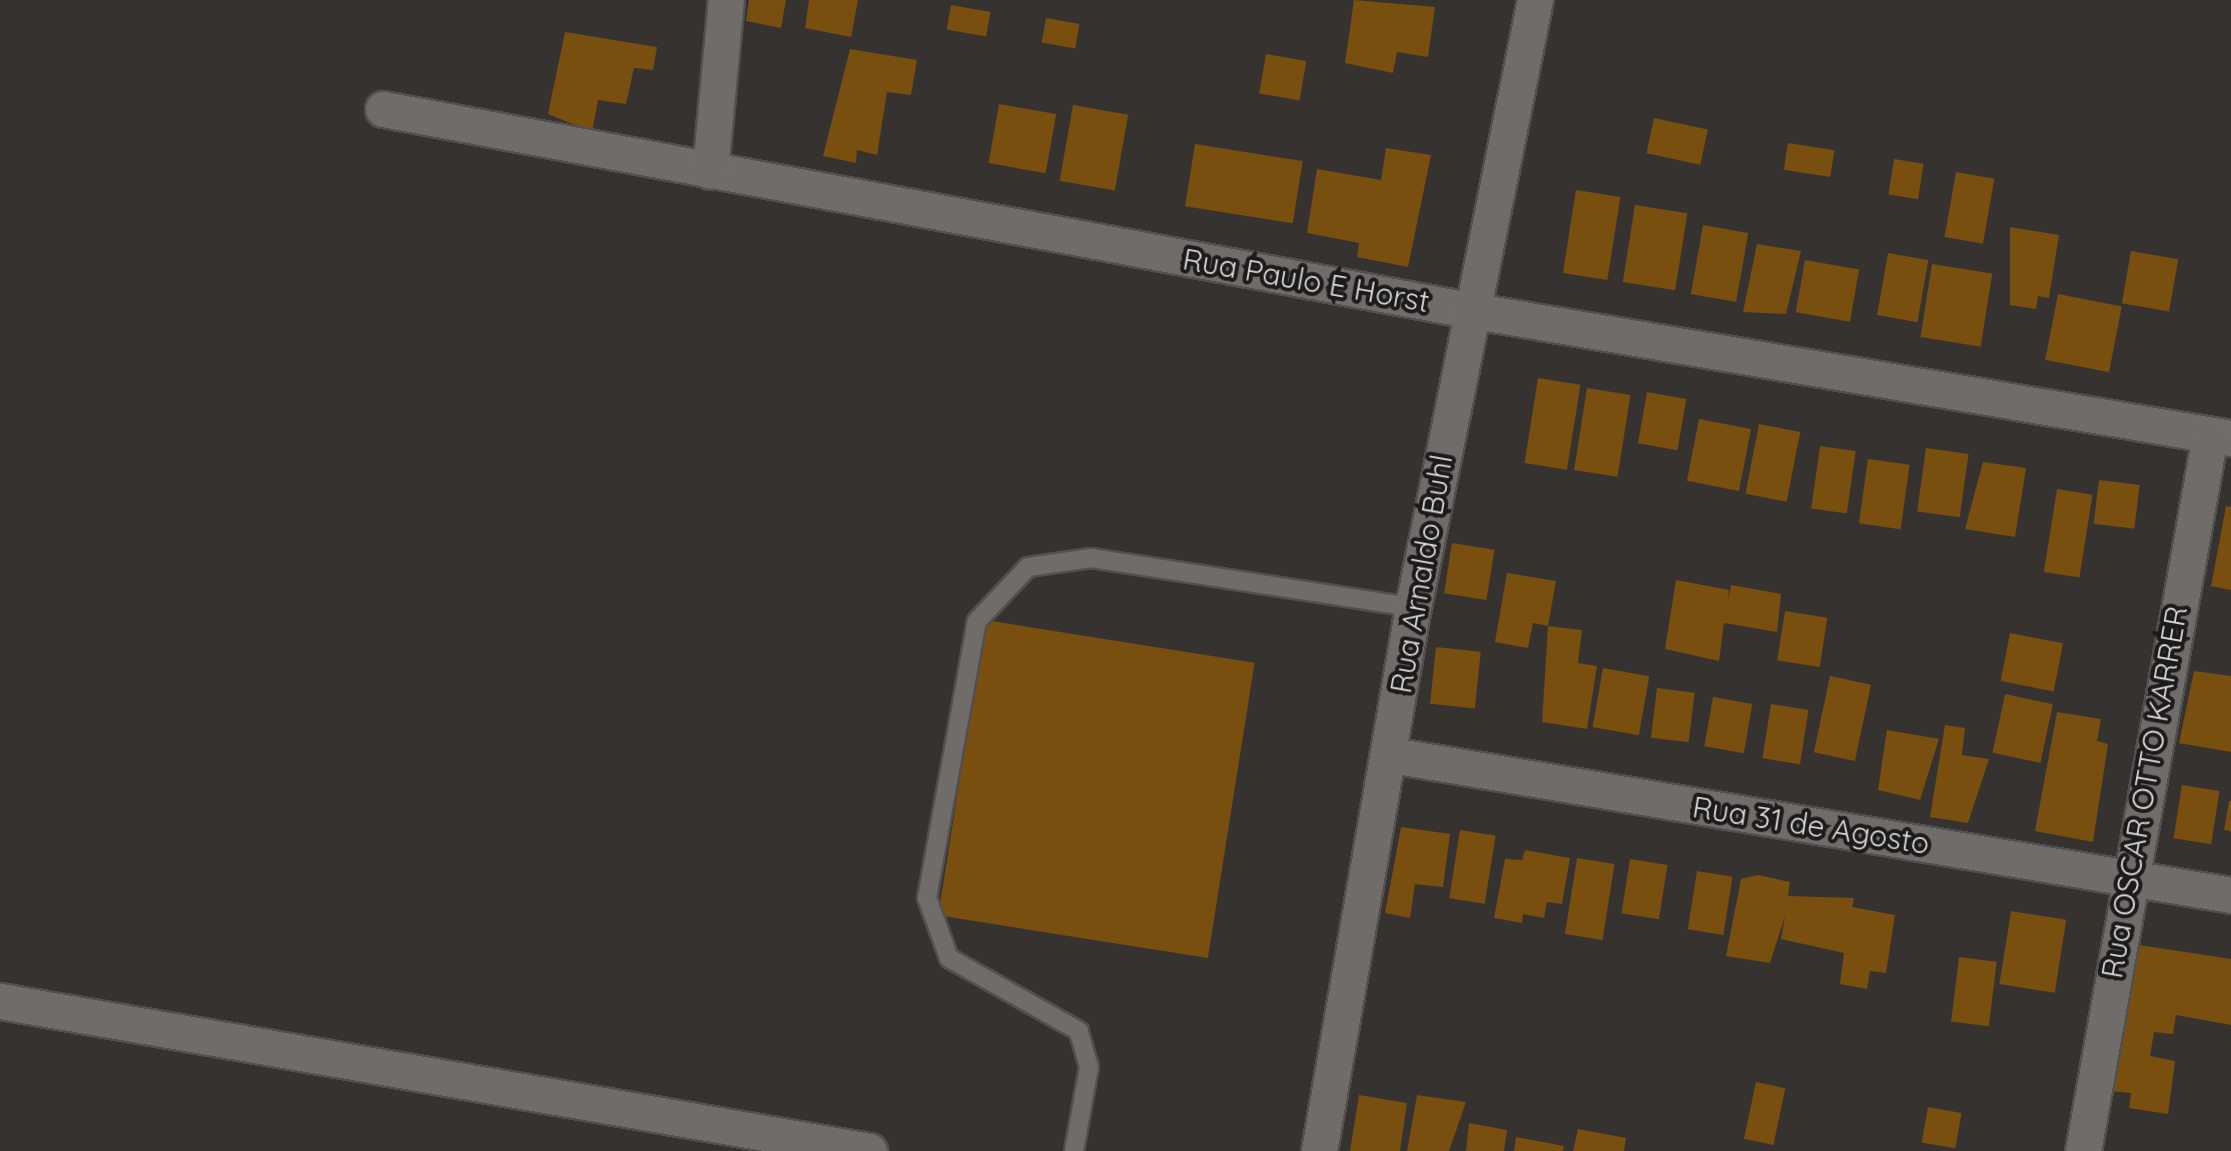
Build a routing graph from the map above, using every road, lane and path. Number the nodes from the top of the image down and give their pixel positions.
1 (726, 0) edge
2 (1535, 0) edge
3 (383, 108) dead end
4 (710, 171) junction
5 (1469, 310) junction
6 (2221, 436) edge
7 (1413, 607) junction
8 (1391, 755) junction
9 (2126, 878) junction
10 (2231, 895) edge
11 (0, 1002) edge
12 (868, 1151) edge
13 (1074, 1151) edge
14 (1319, 1151) edge
15 (2083, 1151) edge

1 - 4 street
2 - 5 street, Rua Arnaldo Buhl
3 - 4 street, Rua Paulo E Horst
4 - 5 street, Rua Paulo E Horst
5 - 6 street, Rua Paulo E Horst
5 - 7 street, Rua Arnaldo Buhl
6 - 9 street, Rua OSCAR OTTO KARRER
7 - 8 street, Rua Arnaldo Buhl
7 - 13 lane
8 - 9 street, Rua 31 de Agosto
8 - 14 street, Rua Arnaldo Buhl
9 - 10 street, Rua 31 de Agosto
9 - 15 street, Rua OSCAR OTTO KARRER
11 - 12 street

